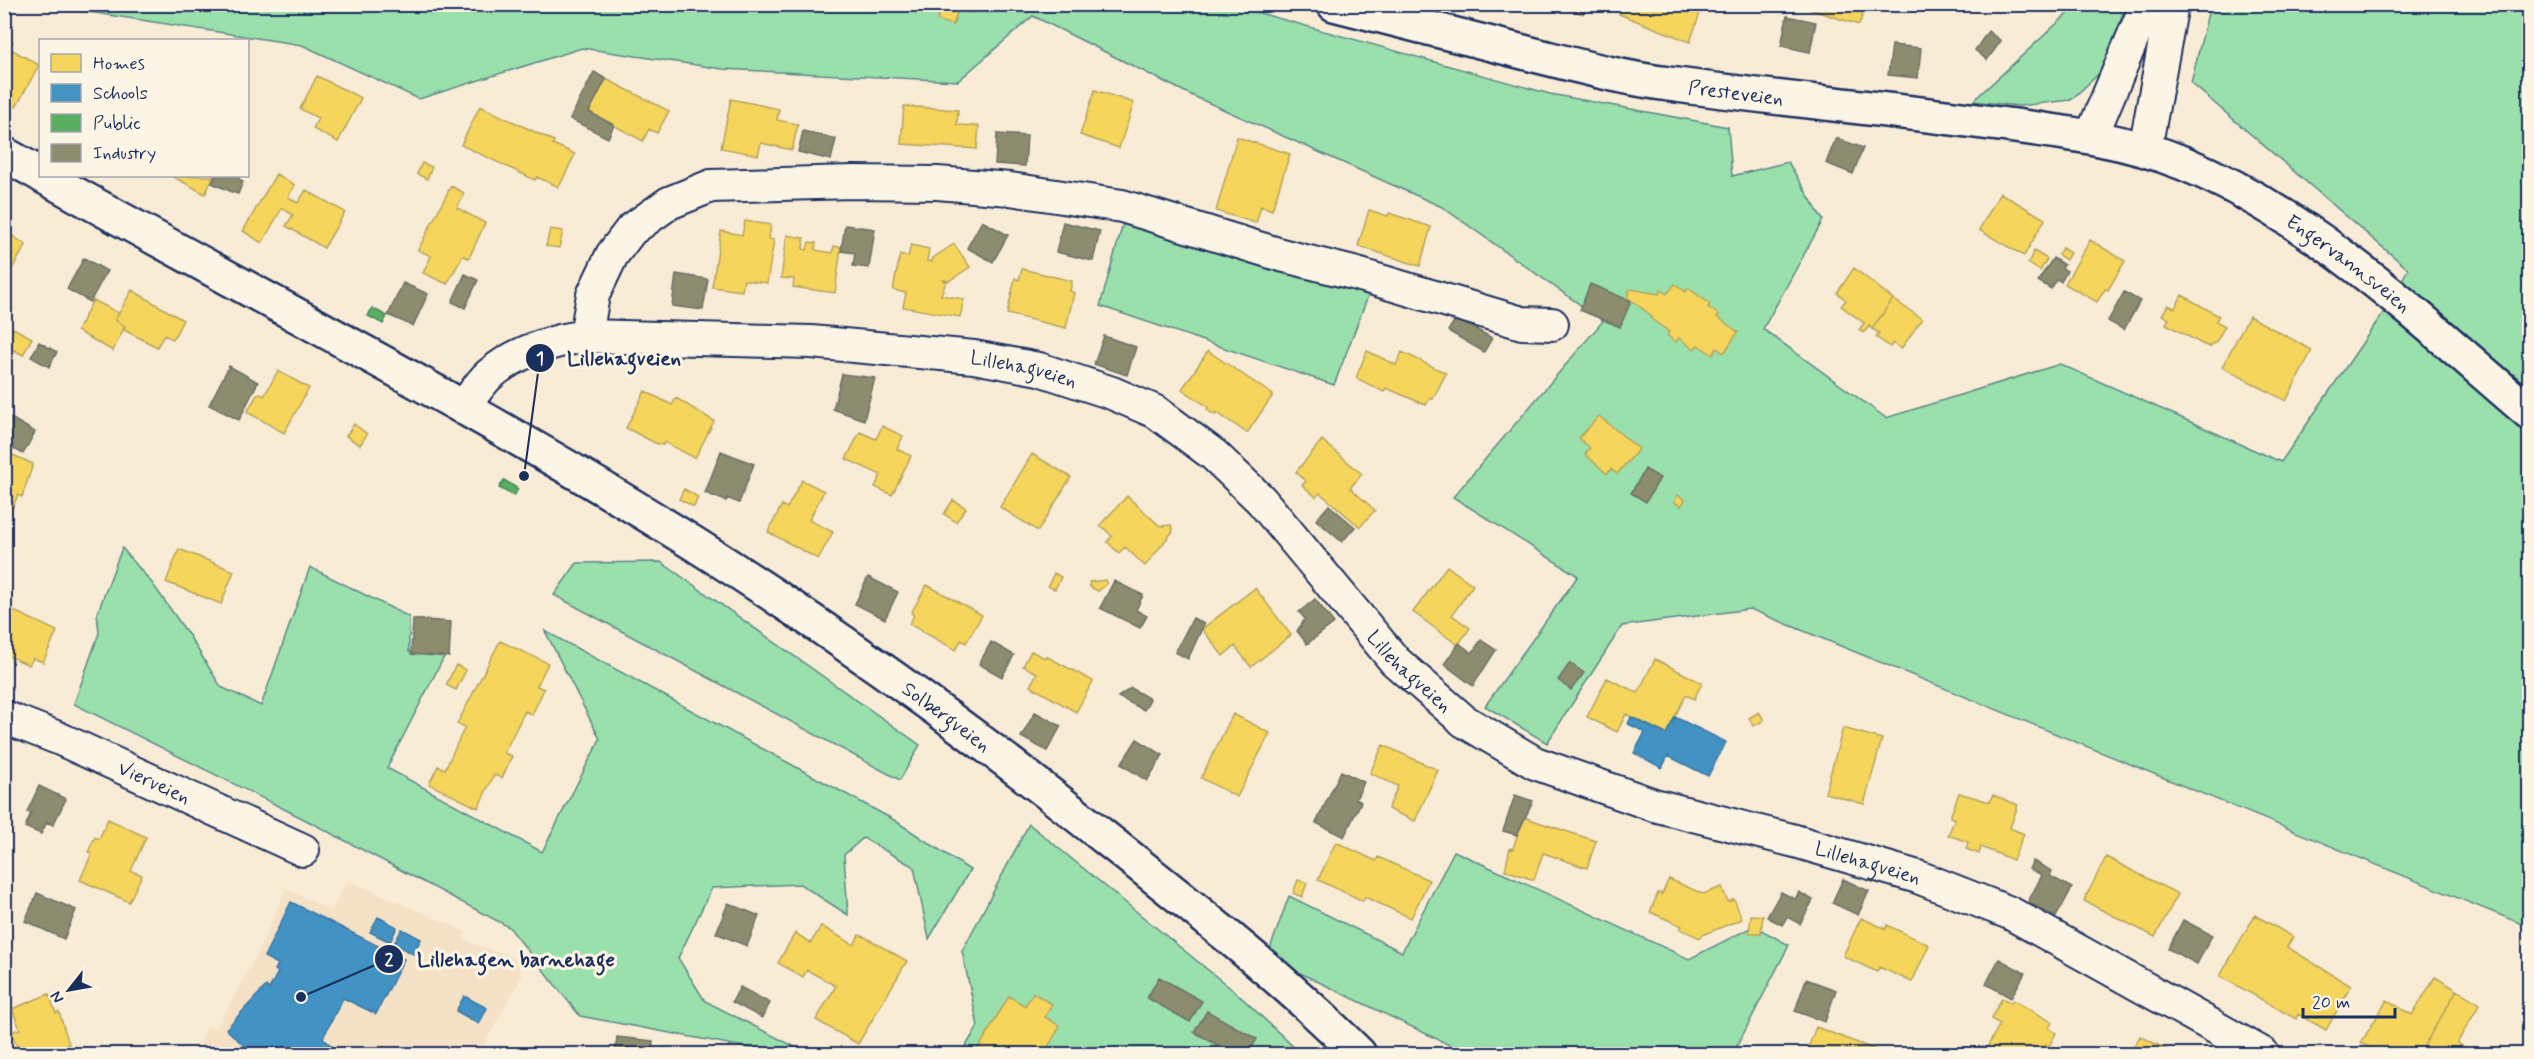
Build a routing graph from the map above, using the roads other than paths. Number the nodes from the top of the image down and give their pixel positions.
1 (1334, 4) edge
2 (2147, 4) edge
3 (2172, 4) edge
4 (2091, 137) junction
5 (2145, 149) junction
6 (4, 154) edge
7 (39, 173) edge
8 (46, 177) edge
9 (1552, 324) dead end
10 (586, 336) junction
11 (463, 408) junction
12 (2529, 413) edge
13 (4, 717) edge
14 (303, 850) dead end
15 (1359, 1054) edge
16 (2263, 1054) edge

1 - 4 street, Presteveien
2 - 4 street
3 - 5 street
4 - 5 street, Presteveien
5 - 12 street, Engervannsveien
6 - 7 street
8 - 11 street
9 - 10 street
10 - 11 street, Lillehagveien
10 - 16 street, Lillehagveien
11 - 15 street, Solbergveien
13 - 14 street, Vierveien

